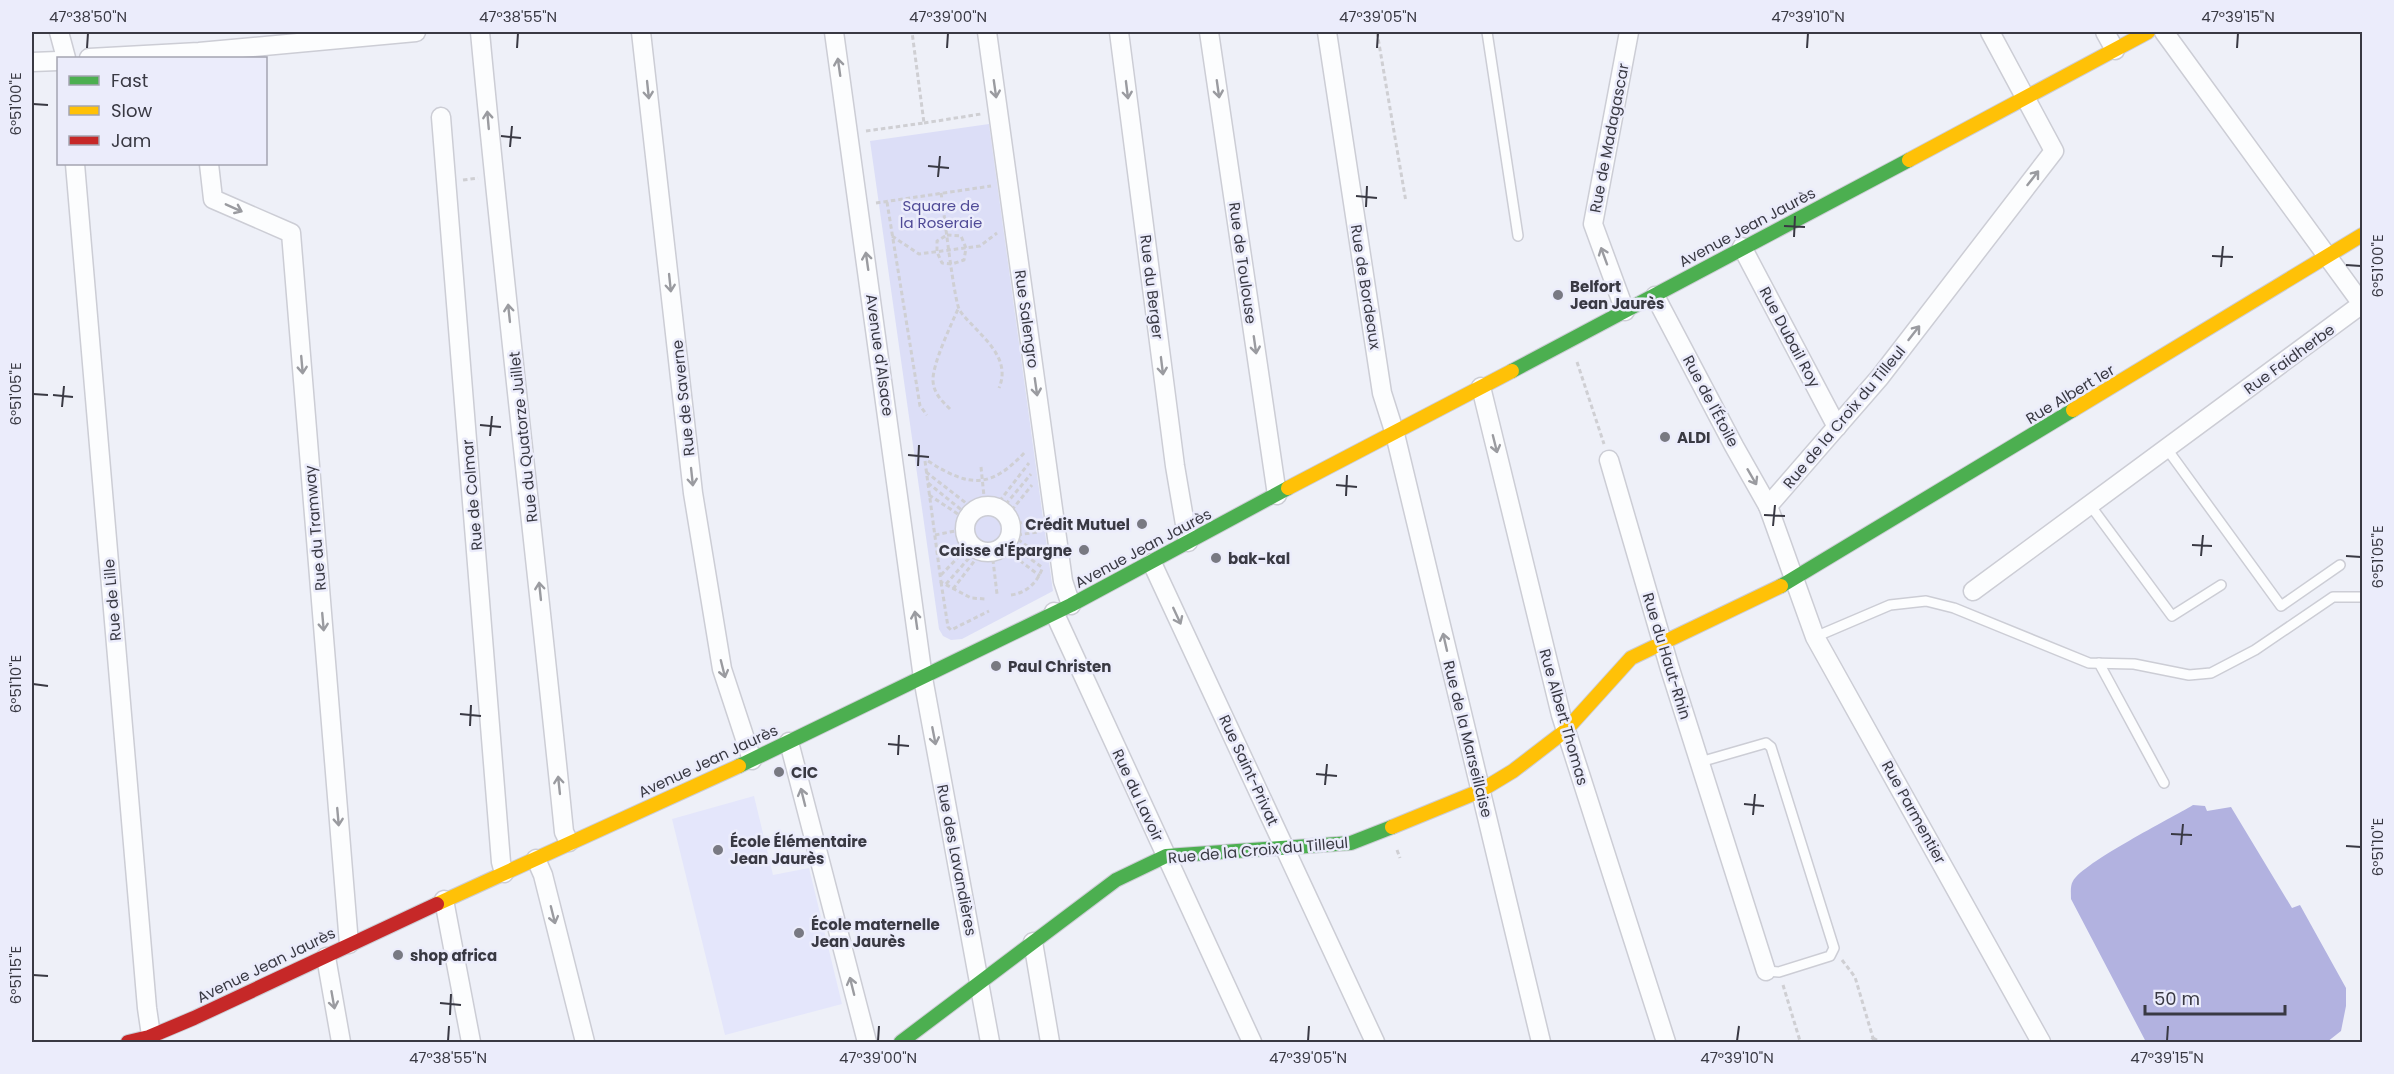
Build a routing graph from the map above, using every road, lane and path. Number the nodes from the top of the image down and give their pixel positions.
1 (59, 32) edge
2 (416, 32) edge
3 (480, 32) edge
4 (641, 32) edge
5 (834, 32) edge
6 (912, 32) edge
7 (987, 32) edge
8 (1119, 32) edge
9 (1209, 32) edge
10 (1327, 32) edge
11 (1377, 32) edge
12 (1487, 32) edge
13 (1629, 32) edge
14 (1990, 32) edge
15 (2105, 32) edge
16 (2148, 32) edge
17 (2164, 32) edge
18 (264, 38) edge
19 (2115, 50) junction
20 (199, 55) edge
21 (66, 57) edge
22 (126, 57) edge
23 (57, 61) edge
24 (32, 62) edge
25 (2025, 98) junction
26 (998, 112) junction
27 (441, 117) dead end
28 (924, 123) junction
29 (849, 134) junction
30 (75, 165) edge
31 (209, 165) edge
32 (493, 176) junction
33 (447, 182) junction
34 (1008, 183) junction
35 (941, 193) junction
36 (886, 202) junction
37 (1406, 202) dead end
38 (859, 206) junction
39 (998, 232) dead end
40 (947, 235) junction
41 (892, 236) junction
42 (1518, 236) dead end
43 (2362, 236) edge
44 (1742, 247) junction
45 (966, 248) junction
46 (950, 250) junction
47 (937, 252) junction
48 (2327, 258) junction
49 (952, 264) junction
50 (1655, 296) junction
51 (958, 309) junction
52 (1625, 311) junction
53 (1570, 340) junction
54 (1481, 387) junction
55 (999, 388) dead end
56 (950, 409) dead end
57 (927, 415) dead end
58 (1838, 427) junction
59 (1395, 434) junction
60 (2167, 448) junction
61 (1609, 460) joint
62 (1030, 462) junction
63 (981, 467) dead end
64 (926, 472) junction
65 (1032, 472) junction
66 (982, 482) junction
67 (928, 483) junction
68 (1033, 484) junction
69 (1035, 493) dead end
70 (929, 495) junction
71 (1277, 495) junction
72 (2090, 505) junction
73 (1768, 506) junction
74 (1037, 512) dead end
75 (990, 529) junction
76 (935, 535) junction
77 (1041, 541) dead end
78 (1188, 542) junction
79 (1042, 550) dead end
80 (1043, 558) junction
81 (1152, 563) junction
82 (2340, 565) dead end
83 (1043, 568) junction
84 (940, 576) junction
85 (1040, 576) junction
86 (1793, 580) junction
87 (944, 583) junction
88 (2221, 585) dead end
89 (953, 589) junction
90 (1973, 591) dead end
91 (997, 594) dead end
92 (1011, 595) dead end
93 (2362, 597) edge
94 (986, 599) dead end
95 (1063, 609) junction
96 (989, 611) dead end
97 (1815, 637) junction
98 (1662, 641) junction
99 (2099, 663) junction
100 (924, 678) junction
101 (1566, 731) junction
102 (789, 742) junction
103 (753, 760) junction
104 (1700, 762) junction
105 (2164, 783) dead end
106 (1480, 791) junction
107 (569, 842) junction
108 (1286, 848) junction
109 (1166, 856) junction
110 (536, 860) junction
111 (504, 873) junction
112 (444, 900) junction
113 (1033, 942) junction
114 (349, 944) junction
115 (1834, 948) junction
116 (326, 957) junction
117 (1773, 972) junction
118 (980, 981) junction
119 (1873, 1038) junction
120 (151, 1040) edge
121 (129, 1042) edge
122 (341, 1042) edge
123 (471, 1042) edge
124 (585, 1042) edge
125 (867, 1042) edge
126 (901, 1042) edge
127 (990, 1042) edge
128 (1050, 1042) edge
129 (1252, 1042) edge
130 (1375, 1042) edge
131 (1540, 1042) edge
132 (1666, 1042) edge
133 (1795, 1042) edge
134 (1869, 1042) edge
135 (1881, 1042) edge
136 (2041, 1042) edge

1 - 21 street
2 - 18 street
32 -> 3 street, Rue du Quatorze Juillet
4 -> 103 street, Rue de Saverne
29 -> 5 street, Avenue d'Alsace
6 - 28 path
7 -> 26 street, Rue Salengro
8 -> 78 street, Rue du Berger
9 -> 71 street, Rue de Toulouse
10 - 59 street, Rue de Bordeaux
11 - 37 path
12 - 42 lane
52 -> 13 street, Rue de Madagascar
14 - 25 street
15 - 19 street
16 - 19 main road, Avenue Jean Jaurès
17 - 48 street, Rue Faidherbe
18 - 20 street
19 - 25 main road, Avenue Jean Jaurès
20 - 22 street
23 - 24 street
25 - 44 main road, Avenue Jean Jaurès
58 -> 25 street, Rue de la Croix du Tilleul
26 - 28 path
26 - 34 street, Rue Salengro
27 - 33 street, Rue de Colmar
28 - 29 path
29 - 38 street, Avenue d'Alsace
30 - 120 street, Rue de Lille
31 -> 114 street, Rue du Tramway
32 - 33 path
107 -> 32 street, Rue du Quatorze Juillet
33 - 111 street, Rue de Colmar
34 - 35 path
34 -> 95 street, Rue Salengro
35 - 36 path
35 - 40 path
36 - 38 path
36 - 41 path
100 -> 38 street, Avenue d'Alsace
39 - 45 path
40 - 45 path
40 - 46 path
40 - 47 path
41 - 47 path
41 - 57 path
43 - 48 main road, Rue Albert 1er
44 - 50 main road, Avenue Jean Jaurès
44 - 58 street, Rue Dubail Roy
45 - 46 path
45 - 49 path
46 - 47 path
46 - 49 path
47 - 49 path
48 - 60 street, Rue Faidherbe
48 - 86 main road, Rue Albert 1er
49 - 51 path
50 - 52 main road, Avenue Jean Jaurès
50 -> 73 street, Rue de l'Étoile
51 - 55 path
51 - 56 path
52 - 53 main road, Avenue Jean Jaurès
53 - 54 main road, Avenue Jean Jaurès
53 - 61 path
54 - 59 main road, Avenue Jean Jaurès
54 -> 101 street, Rue Albert Thomas
58 - 73 street, Rue de la Croix du Tilleul
59 - 71 main road, Avenue Jean Jaurès
106 -> 59 street, Rue de la Marseillaise
60 - 72 street, Rue Faidherbe
60 - 82 lane
61 - 98 street, Rue du Haut-Rhin
62 - 65 path
62 - 66 path
62 - 75 path
63 - 66 path
64 - 66 path
64 - 67 path
64 - 75 path
65 - 68 path
65 - 75 path
66 - 75 path
67 - 70 path
67 - 75 path
68 - 69 path
68 - 75 path
70 - 75 path
70 - 76 path
71 - 78 main road, Avenue Jean Jaurès
72 - 88 lane
72 - 90 street, Rue Faidherbe
73 - 86 street
74 - 75 path
75 - 76 path
75 - 77 path
75 - 80 path
75 - 83 path
75 - 84 path
75 - 85 path
75 - 87 path
75 - 89 path
75 - 91 path
76 - 84 path
78 - 81 main road, Avenue Jean Jaurès
79 - 80 path
80 - 83 path
81 - 95 main road, Avenue Jean Jaurès
81 -> 108 street, Rue Saint-Privat
83 - 85 path
84 - 87 path
85 - 92 path
86 - 97 street, Rue Parmentier
86 - 98 main road, Rue de la Croix du Tilleul
87 - 89 path
87 - 96 path
89 - 94 path
93 - 99 lane
95 - 100 main road, Avenue Jean Jaurès
95 - 109 street, Rue du Lavoir
97 - 99 lane
97 - 136 street, Rue Parmentier
98 - 101 main road, Rue de la Croix du Tilleul
98 - 104 street, Rue du Haut-Rhin
99 - 105 lane
100 - 102 main road, Avenue Jean Jaurès
100 -> 118 street, Rue des Lavandières
101 - 106 main road, Rue de la Croix du Tilleul
101 - 132 street, Rue Albert Thomas
102 - 103 main road, Avenue Jean Jaurès
125 -> 102 street
103 - 107 main road, Avenue Jean Jaurès
104 - 115 lane
104 - 117 street, Rue du Haut-Rhin
106 - 108 main road, Rue de la Croix du Tilleul
106 - 131 street, Rue de la Marseillaise
107 - 110 main road, Avenue Jean Jaurès
108 - 109 main road, Rue de la Croix du Tilleul
108 - 130 street, Rue Saint-Privat
109 - 113 main road, Rue de la Croix du Tilleul
109 - 129 street, Rue du Lavoir
110 - 111 main road, Avenue Jean Jaurès
110 -> 124 street
111 - 112 main road, Avenue Jean Jaurès
112 - 114 main road, Avenue Jean Jaurès
112 - 123 street
113 - 118 main road, Rue de la Croix du Tilleul
113 - 128 street
114 - 116 main road, Avenue Jean Jaurès
115 - 117 lane
115 - 119 path
116 - 120 main road, Avenue Jean Jaurès
116 -> 122 street
117 - 133 path
118 - 126 main road, Rue de la Croix du Tilleul
118 - 127 street, Rue des Lavandières
119 - 134 path
119 - 135 path
120 - 121 main road, Avenue Jean Jaurès

